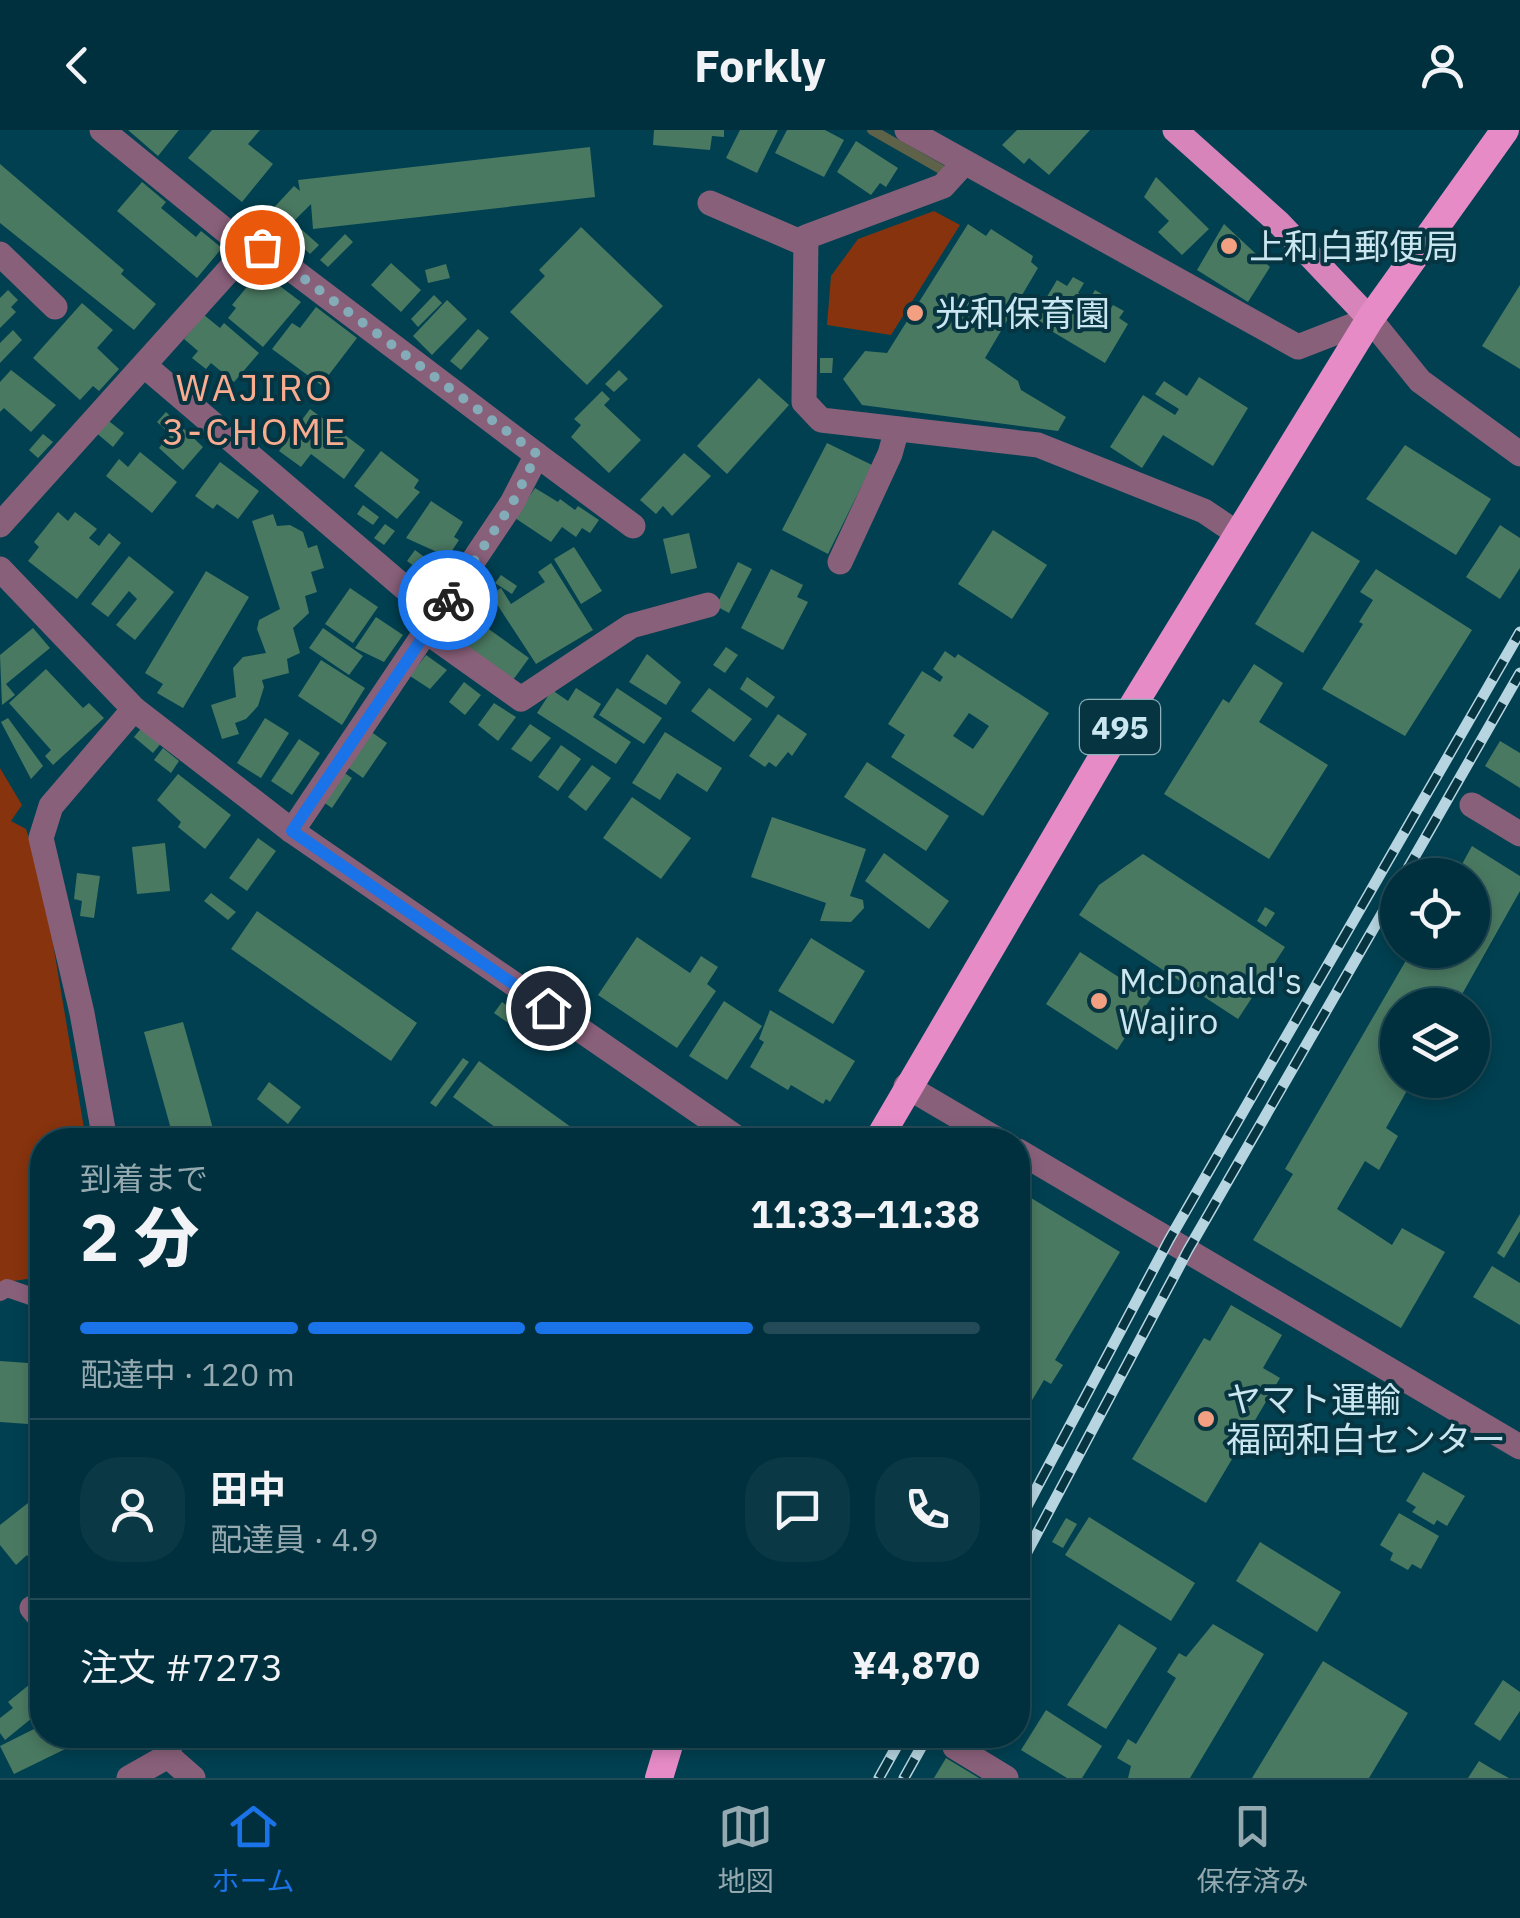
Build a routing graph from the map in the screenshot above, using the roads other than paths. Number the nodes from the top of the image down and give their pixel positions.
1 (102, 130) edge
2 (907, 130) edge
3 (1175, 130) edge
4 (1504, 130) edge
5 (963, 164) junction
6 (710, 203) dead end
7 (805, 244) junction
8 (248, 249) junction
9 (0, 254) edge
10 (56, 307) dead end
11 (1370, 319) junction
12 (145, 366) junction
13 (897, 429) junction
14 (537, 454) junction
15 (1520, 454) edge
16 (0, 525) edge
17 (633, 526) dead end
18 (1238, 534) junction
19 (840, 562) dead end
20 (0, 569) edge
21 (708, 605) dead end
22 (442, 608) junction
23 (427, 632) junction
24 (134, 709) junction
25 (1472, 805) dead end
26 (292, 831) junction
27 (1520, 834) edge
28 (906, 1086) junction
29 (103, 1128) edge
30 (723, 1128) edge
31 (884, 1128) edge
32 (978, 1128) edge
33 (1030, 1159) edge
34 (0, 1292) edge
35 (30, 1296) edge
36 (1520, 1448) edge
37 (161, 1748) edge
38 (171, 1748) edge
39 (668, 1748) edge
40 (957, 1748) edge
41 (129, 1778) edge
42 (193, 1778) edge
43 (660, 1778) edge
44 (1006, 1778) edge

1 - 8 street
2 - 5 street
3 - 11 main road
4 - 11 highway, 495
5 - 7 street
5 - 11 street
6 - 7 street
7 - 13 street
8 - 12 street
8 - 14 street
9 - 10 street
11 - 15 street
11 - 18 highway, 495
12 - 16 street
12 - 22 street
13 - 18 street
13 - 19 street
14 - 17 street
14 - 22 street
18 - 28 highway, 495
20 - 24 street
21 - 23 street
22 - 23 street
23 - 26 street
24 - 26 street
24 - 29 street
25 - 27 street
26 - 30 street
28 - 31 highway, 495
28 - 32 street
33 - 36 street
34 - 35 lane
37 - 41 street
38 - 42 street
39 - 43 highway
40 - 44 street

